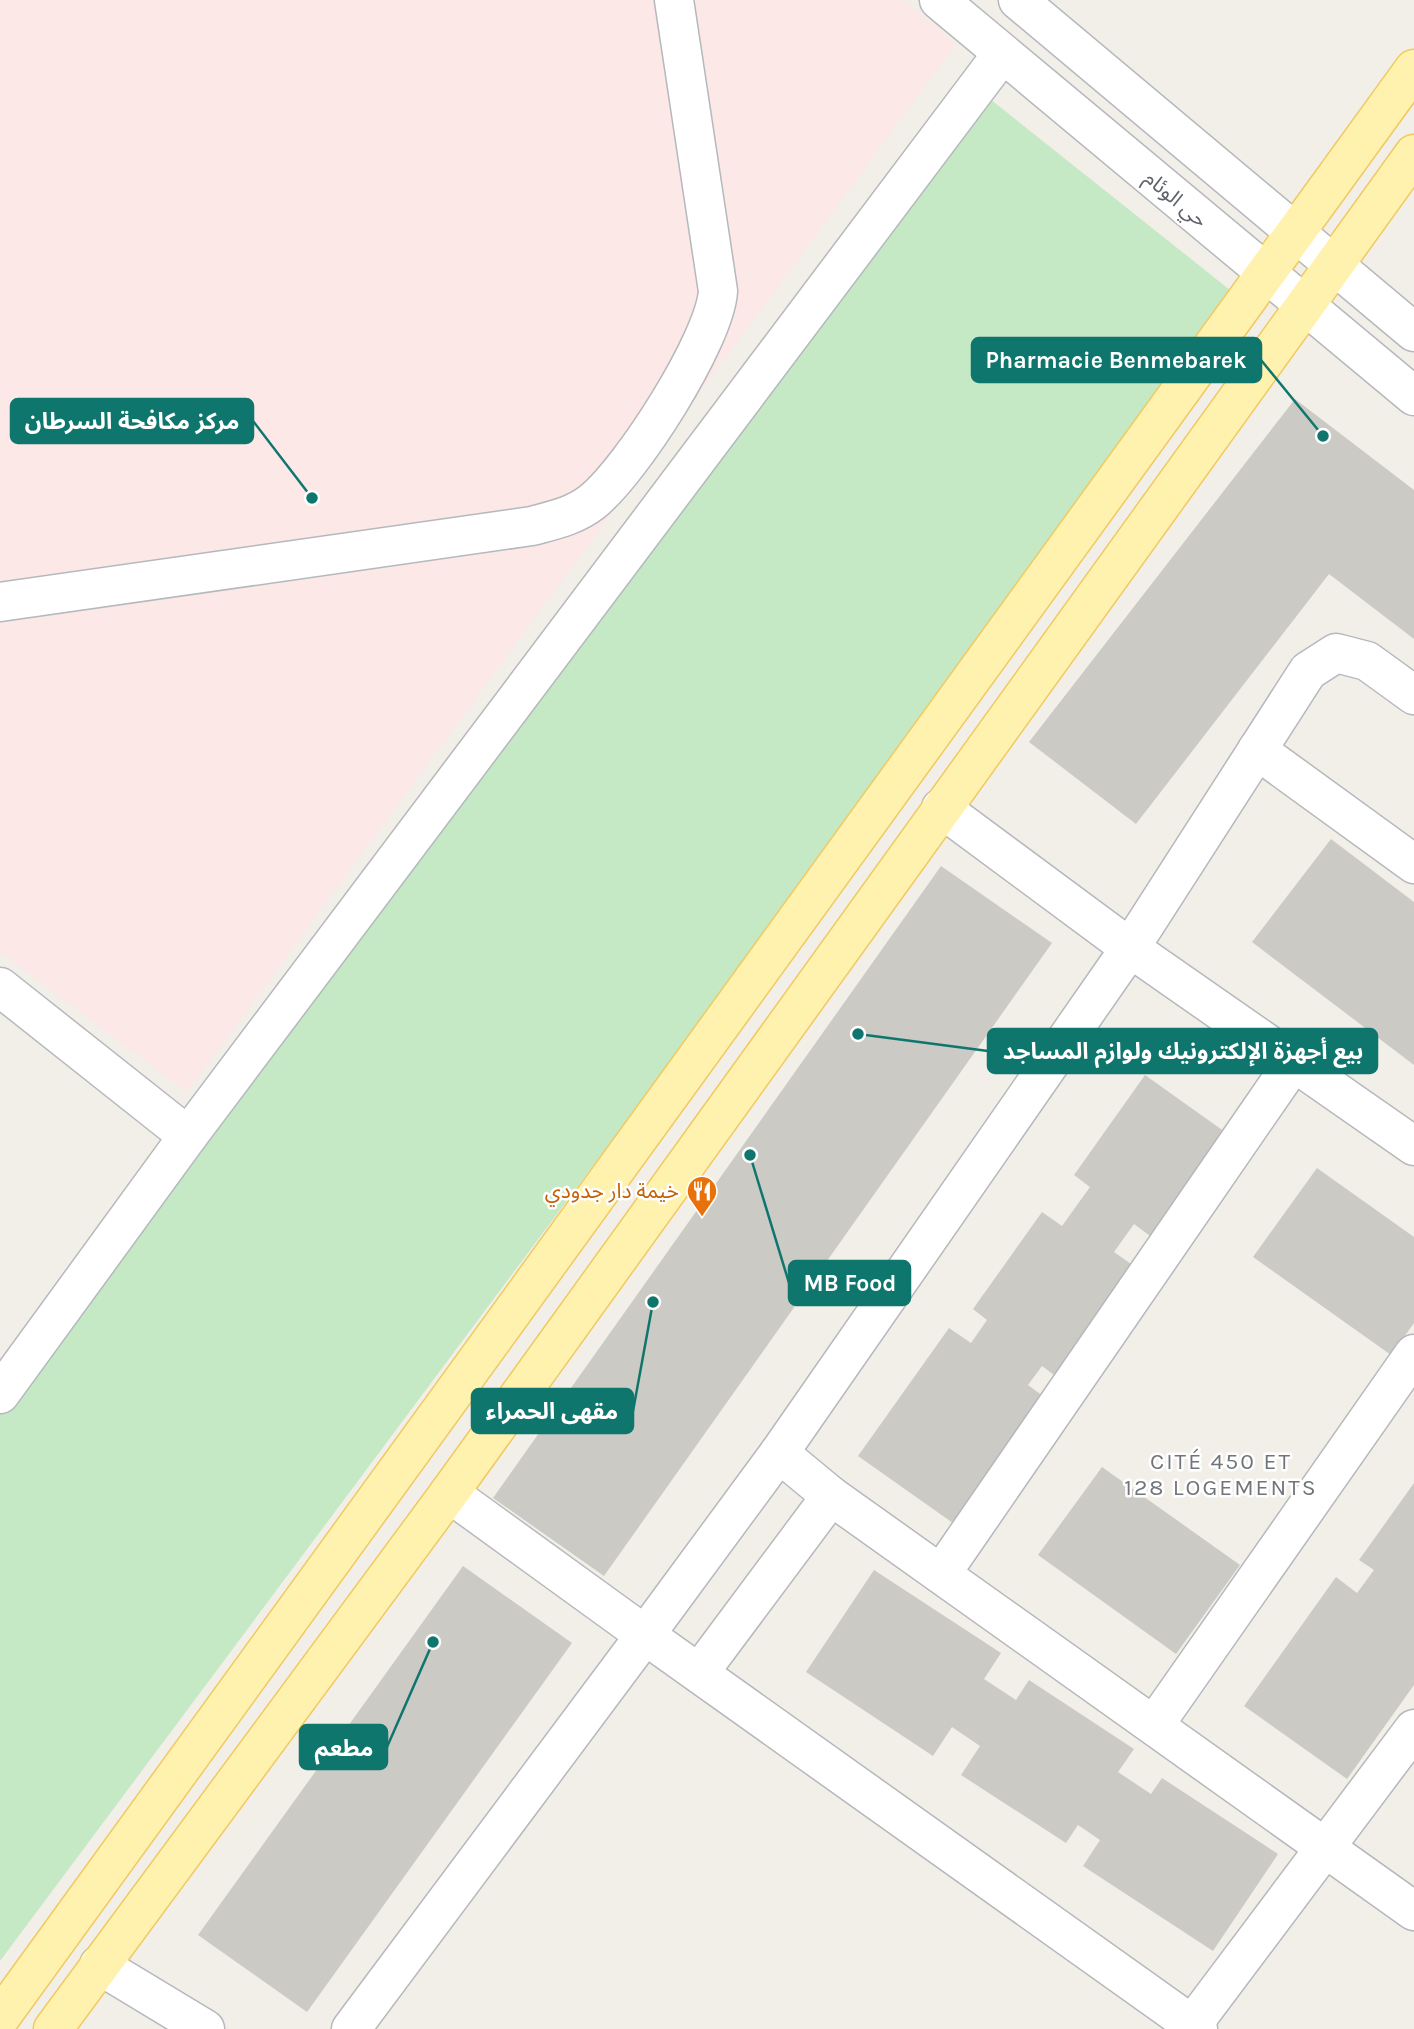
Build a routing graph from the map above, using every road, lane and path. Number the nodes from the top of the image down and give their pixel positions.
1 (674, 0) edge
2 (939, 0) edge
3 (1018, 0) edge
4 (1002, 54) junction
5 (1414, 69) edge
6 (1414, 154) edge
7 (1294, 234) junction
8 (1335, 265) junction
9 (1266, 273) junction
10 (1305, 303) junction
11 (1414, 332) edge
12 (1414, 396) edge
13 (0, 601) edge
14 (1414, 695) edge
15 (1257, 750) junction
16 (941, 808) junction
17 (1414, 864) edge
18 (1130, 948) junction
19 (0, 987) edge
20 (1293, 1063) junction
21 (188, 1136) junction
22 (1414, 1146) edge
23 (1414, 1354) edge
24 (0, 1394) edge
25 (779, 1453) junction
26 (449, 1493) junction
27 (831, 1496) junction
28 (941, 1574) junction
29 (645, 1635) junction
30 (699, 1673) junction
31 (1155, 1724) junction
32 (1414, 1729) edge
33 (1326, 1846) junction
34 (1414, 1911) edge
35 (99, 1965) junction
36 (0, 2018) edge
37 (1193, 2028) edge
38 (53, 2029) edge
39 (205, 2029) edge
40 (351, 2029) edge

1 - 13 street
2 - 4 street, حي الوئام
3 - 7 street
4 - 9 street, حي الوئام
4 - 21 street
5 - 7 main road
6 - 8 main road
7 - 8 street
7 - 9 main road
8 - 10 main road
8 - 11 street
9 - 10 street, حي الوئام
9 - 36 main road
10 - 12 street, حي الوئام
10 - 16 main road
14 - 15 street
15 - 17 street
15 - 18 street
16 - 18 street
16 - 26 main road
18 - 20 street
18 - 25 street
19 - 21 street
20 - 22 street
20 - 28 street
21 - 24 street
23 - 31 street
25 - 27 street
25 - 29 street
26 - 29 street
26 - 35 main road
27 - 28 street
27 - 30 street
28 - 31 street
29 - 30 street
29 - 40 street
30 - 37 street
31 - 33 street
32 - 33 street
33 - 34 street
33 - 37 street
35 - 38 main road
35 - 39 street

